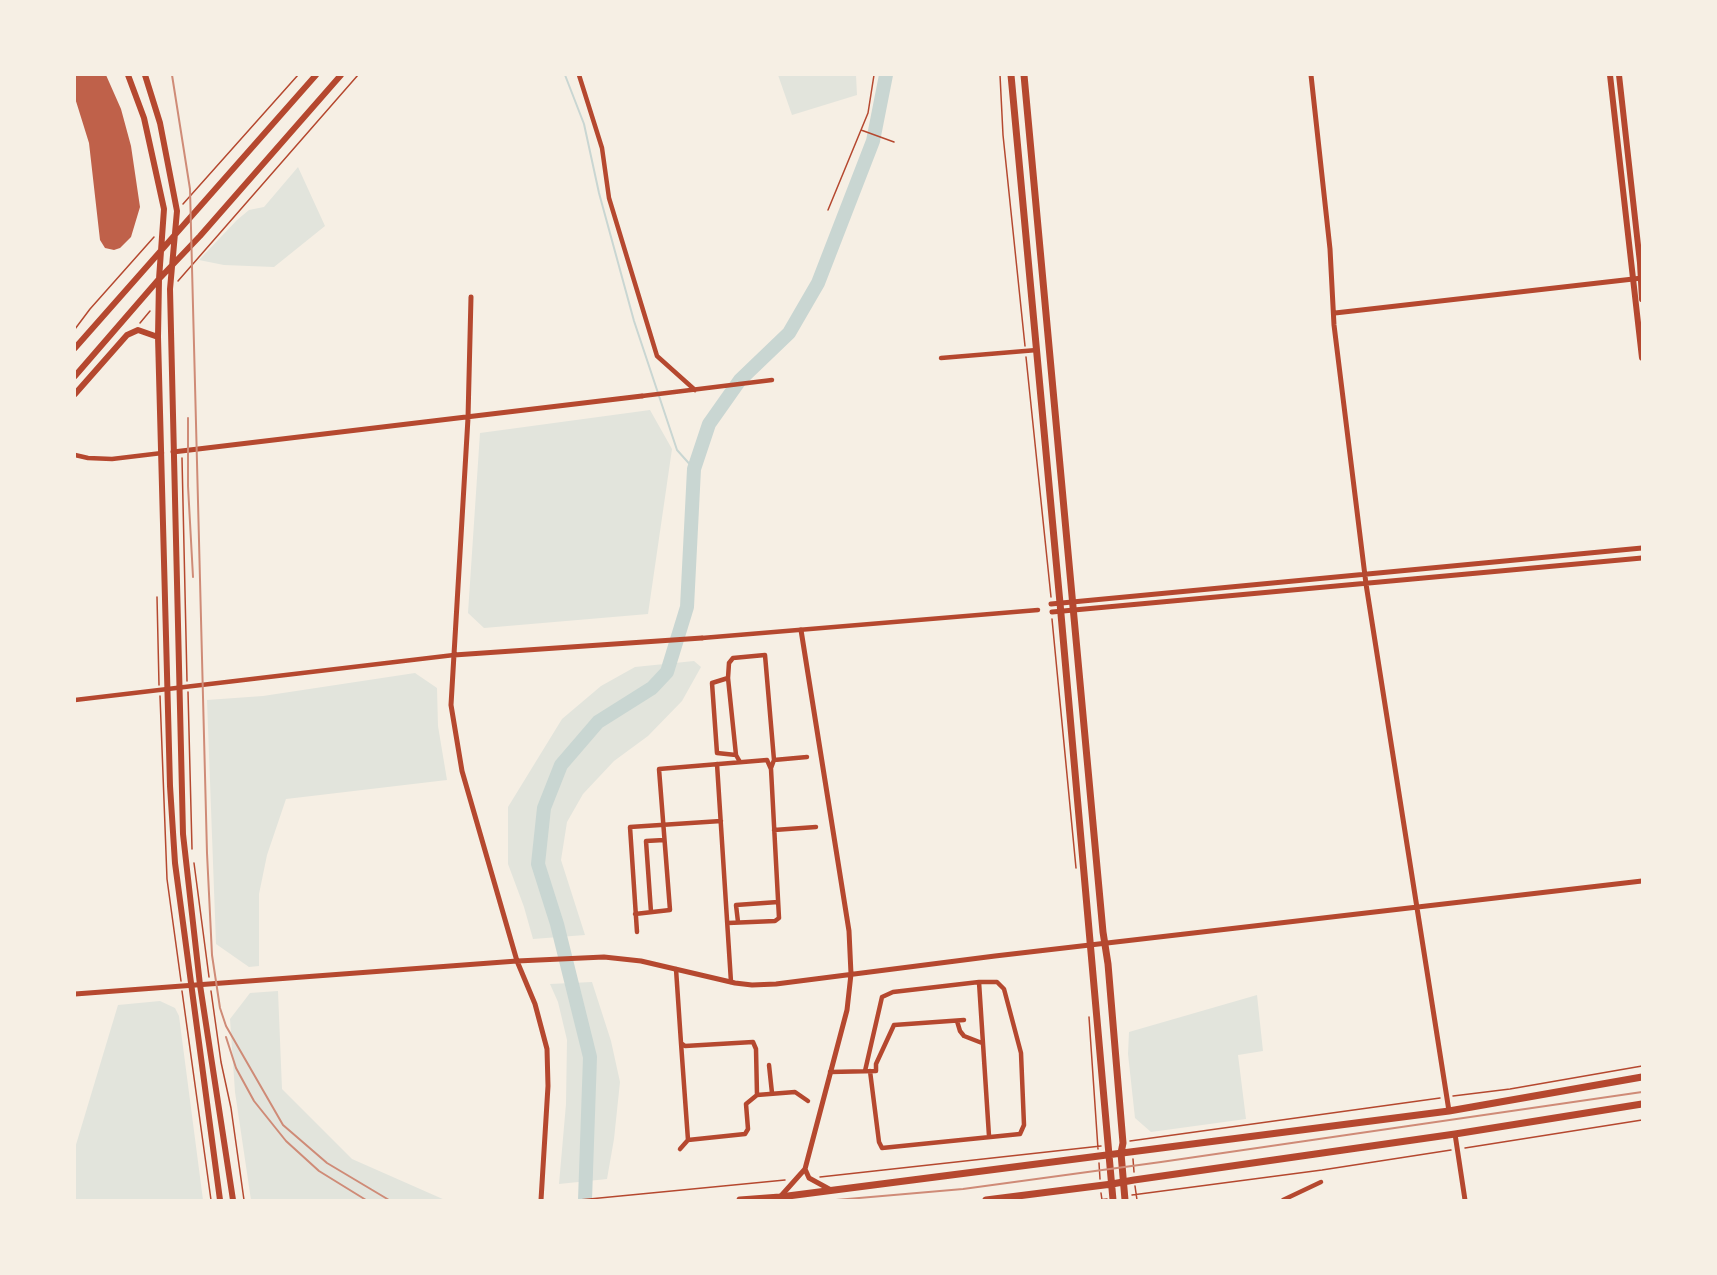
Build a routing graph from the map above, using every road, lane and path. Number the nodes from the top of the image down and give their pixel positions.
1 (128, 75) edge
2 (145, 75) edge
3 (298, 75) edge
4 (316, 75) edge
5 (341, 75) edge
6 (358, 75) edge
7 (579, 75) edge
8 (874, 75) edge
9 (1000, 75) edge
10 (1011, 75) edge
11 (1024, 75) edge
12 (1311, 75) edge
13 (1610, 75) edge
14 (1619, 75) edge
15 (861, 130) junction
16 (894, 142) dead end
17 (828, 210) dead end
18 (177, 211) junction
19 (162, 227) junction
20 (176, 235) junction
21 (160, 250) junction
22 (178, 259) junction
23 (172, 265) junction
24 (1641, 278) edge
25 (159, 279) junction
26 (1633, 279) junction
27 (471, 297) dead end
28 (1642, 299) edge
29 (1335, 313) junction
30 (75, 329) edge
31 (158, 337) junction
32 (75, 348) edge
33 (1037, 350) junction
34 (1025, 351) junction
35 (941, 358) dead end
36 (1642, 358) edge
37 (75, 376) edge
38 (772, 380) dead end
39 (695, 390) junction
40 (75, 394) edge
41 (642, 396) joint
42 (468, 418) junction
43 (182, 451) junction
44 (173, 452) junction
45 (162, 453) junction
46 (75, 455) edge
47 (1642, 548) edge
48 (1642, 558) edge
49 (1365, 575) junction
50 (1366, 584) junction
51 (1072, 602) junction
52 (1060, 603) junction
53 (1051, 604) joint
54 (1038, 610) dead end
55 (1061, 611) junction
56 (1073, 611) junction
57 (1052, 612) joint
58 (801, 630) junction
59 (702, 638) joint
60 (454, 655) junction
61 (728, 678) junction
62 (187, 687) junction
63 (179, 688) junction
64 (168, 689) junction
65 (75, 700) edge
66 (736, 755) junction
67 (807, 757) dead end
68 (774, 760) junction
69 (740, 762) junction
70 (717, 764) junction
71 (771, 769) junction
72 (721, 821) junction
73 (663, 824) junction
74 (816, 827) dead end
75 (774, 830) junction
76 (664, 840) junction
77 (192, 850) dead end
78 (194, 862) dead end
79 (1076, 870) dead end
80 (1642, 882) edge
81 (778, 902) junction
82 (1417, 908) junction
83 (651, 912) junction
84 (635, 914) junction
85 (738, 922) junction
86 (728, 923) junction
87 (636, 932) dead end
88 (1106, 944) junction
89 (1091, 946) junction
90 (517, 961) junction
91 (676, 969) junction
92 (851, 974) junction
93 (731, 982) junction
94 (979, 982) junction
95 (210, 984) junction
96 (200, 985) junction
97 (191, 986) junction
98 (75, 994) edge
99 (1089, 1018) dead end
100 (957, 1020) junction
101 (964, 1020) dead end
102 (681, 1043) junction
103 (982, 1043) junction
104 (769, 1065) dead end
105 (1642, 1066) edge
106 (868, 1071) junction
107 (830, 1072) junction
108 (1642, 1077) edge
109 (772, 1093) junction
110 (757, 1095) junction
111 (1446, 1097) junction
112 (808, 1101) dead end
113 (1642, 1104) edge
114 (1449, 1111) junction
115 (1642, 1120) edge
116 (1455, 1134) junction
117 (989, 1136) junction
118 (688, 1140) junction
119 (1123, 1143) junction
120 (1109, 1144) junction
121 (1098, 1146) junction
122 (680, 1149) dead end
123 (1457, 1149) junction
124 (1132, 1152) junction
125 (1121, 1153) junction
126 (1110, 1155) junction
127 (1098, 1156) junction
128 (806, 1168) junction
129 (809, 1178) junction
130 (796, 1179) junction
131 (1134, 1180) junction
132 (1123, 1182) junction
133 (1321, 1182) dead end
134 (1112, 1184) junction
135 (1100, 1186) junction
136 (831, 1190) junction
137 (1136, 1195) junction
138 (780, 1197) junction
139 (220, 1200) edge
140 (233, 1200) edge
141 (244, 1200) edge
142 (541, 1200) edge
143 (579, 1200) edge
144 (740, 1200) edge
145 (986, 1200) edge
146 (1102, 1200) edge
147 (1113, 1200) edge
148 (1125, 1200) edge
149 (1137, 1200) edge
150 (1282, 1200) edge
151 (1465, 1200) edge

1 - 19 main road
2 - 18 main road
3 - 18 path
4 - 20 main road
5 - 22 main road
6 - 22 path
7 - 39 street
8 - 15 path
9 - 34 path
10 - 33 main road
11 - 51 main road
12 - 29 street
13 - 26 main road
14 - 24 main road
15 - 16 path
15 - 17 path
18 - 20 main road
19 - 21 main road
19 - 30 path
20 - 21 main road
20 - 23 main road
21 - 25 main road
21 - 32 main road
22 - 23 main road
23 - 25 main road
23 - 44 main road
24 - 26 street
24 - 28 main road
25 - 31 main road
25 - 37 main road
26 - 29 street
26 - 36 main road
27 - 42 street
29 - 49 street
31 - 40 main road
31 - 45 main road
33 - 34 street
33 - 52 main road
34 - 35 street
34 - 53 path
38 - 39 street
39 - 41 street
41 - 42 street
42 - 43 street
42 - 60 street
43 - 44 street
43 - 62 path
44 - 63 main road
45 - 46 street
45 - 64 main road
47 - 49 street
48 - 50 street
49 - 50 street
49 - 51 street
50 - 56 street
50 - 82 street
51 - 52 street
51 - 56 main road
52 - 53 street
52 - 55 main road
54 - 58 street
55 - 56 street
55 - 57 street
55 - 89 main road
56 - 88 main road
57 - 79 path
58 - 59 street
58 - 92 street
59 - 60 street
60 - 62 street
60 - 90 street
61 - 66 street
61 - 66 street
61 - 68 street
62 - 63 street
62 - 77 path
63 - 64 street
63 - 96 main road
64 - 65 street
64 - 97 main road
66 - 69 street
67 - 68 street
68 - 71 street
69 - 70 street
69 - 71 street
70 - 72 street
70 - 73 street
71 - 75 street
72 - 73 street
72 - 86 street
73 - 76 street
73 - 84 street
74 - 75 street
75 - 81 street
76 - 83 street
76 - 83 street
78 - 95 path
80 - 82 street
81 - 85 street
81 - 85 street
82 - 88 street
82 - 111 street
83 - 84 street
84 - 87 street
85 - 86 street
86 - 93 street
88 - 89 street
88 - 119 main road
89 - 92 street
89 - 120 main road
90 - 91 street
90 - 95 street
90 - 142 street
91 - 93 street
91 - 102 street
92 - 93 street
92 - 107 street
94 - 103 street
94 - 106 street
94 - 117 street
95 - 96 street
95 - 141 path
96 - 97 street
96 - 140 main road
97 - 98 street
97 - 139 main road
99 - 121 path
100 - 101 street
100 - 103 street
100 - 106 street
102 - 110 street
102 - 118 street
103 - 117 street
104 - 109 street
105 - 111 path
106 - 107 street
106 - 117 street
107 - 128 street
108 - 114 main road
109 - 110 street
109 - 112 street
110 - 118 street
111 - 114 street
111 - 119 path
113 - 116 main road
114 - 124 main road
115 - 123 path
116 - 123 street
116 - 131 main road
118 - 122 street
119 - 125 main road
120 - 121 path
120 - 126 main road
121 - 127 path
121 - 129 path
123 - 137 path
123 - 151 street
124 - 125 main road
124 - 131 path
125 - 126 main road
125 - 132 main road
126 - 127 main road
126 - 134 main road
127 - 135 path
127 - 136 main road
128 - 129 street
128 - 130 street
129 - 136 street
130 - 138 street
130 - 143 path
131 - 132 main road
131 - 137 path
132 - 134 main road
132 - 148 main road
133 - 150 street
134 - 135 main road
134 - 147 main road
135 - 145 main road
135 - 146 path
136 - 138 main road
137 - 149 path
138 - 144 main road

